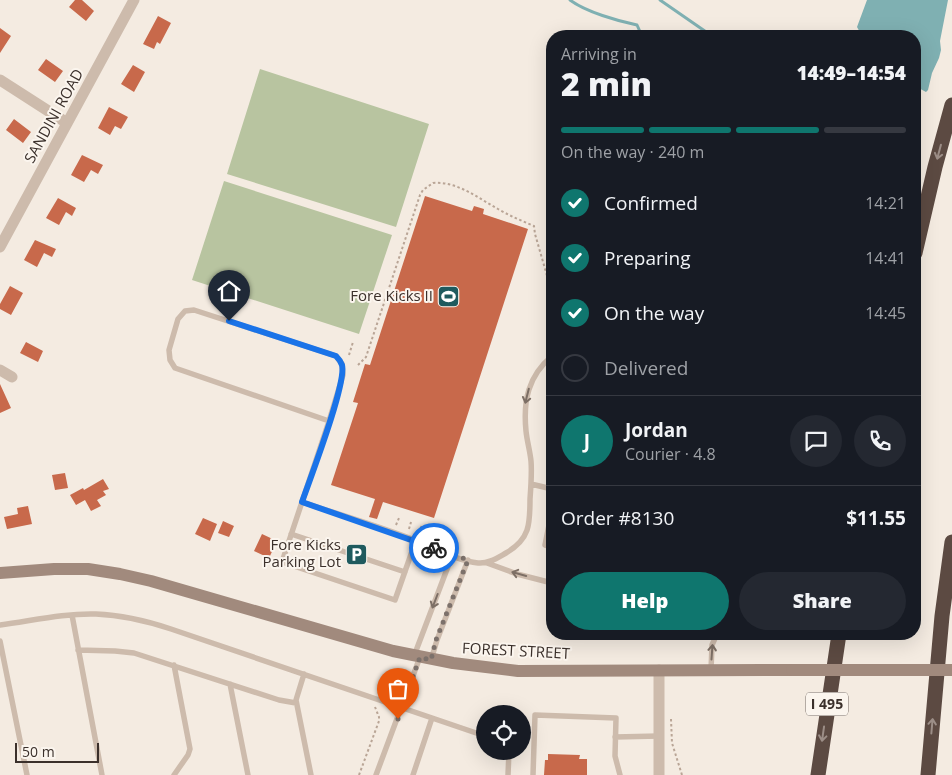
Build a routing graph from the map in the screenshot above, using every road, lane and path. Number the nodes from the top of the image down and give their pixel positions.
1 (130, 2) edge
2 (0, 80) edge
3 (952, 105) edge
4 (67, 123) junction
5 (921, 228) edge
6 (0, 247) edge
7 (546, 272) edge
8 (353, 342) dead end
9 (349, 354) dead end
10 (546, 363) edge
11 (358, 365) dead end
12 (0, 370) edge
13 (12, 377) dead end
14 (329, 421) junction
15 (531, 484) junction
16 (546, 488) edge
17 (302, 502) junction
18 (291, 534) junction
19 (416, 540) junction
20 (952, 542) edge
21 (452, 556) junction
22 (468, 560) junction
23 (487, 563) junction
24 (405, 572) junction
25 (0, 573) edge
26 (546, 581) edge
27 (72, 615) junction
28 (0, 625) edge
29 (714, 640) edge
30 (837, 640) edge
31 (0, 641) edge
32 (78, 650) junction
33 (422, 658) junction
34 (174, 665) junction
35 (660, 670) junction
36 (711, 670) junction
37 (952, 670) edge
38 (304, 674) junction
39 (230, 684) junction
40 (296, 703) junction
41 (375, 706) dead end
42 (402, 708) junction
43 (669, 717) dead end
44 (432, 718) junction
45 (476, 733) edge
46 (659, 736) junction
47 (615, 737) junction
48 (509, 760) edge
49 (27, 775) edge
50 (102, 775) edge
51 (174, 775) edge
52 (248, 775) edge
53 (311, 775) edge
54 (359, 775) edge
55 (376, 775) edge
56 (413, 775) edge
57 (508, 775) edge
58 (533, 775) edge
59 (620, 775) edge
60 (659, 775) edge
61 (682, 775) edge
62 (818, 775) edge
63 (928, 775) edge

1 - 4 street, SANDINI ROAD
2 - 4 street
3 -> 5 highway
4 - 6 street, SANDINI ROAD
7 - 11 path
8 - 9 path
10 -> 15 lane
12 - 13 street
14 - 14 lane
14 - 17 lane
15 - 16 lane
15 - 23 lane
17 - 18 lane
17 - 19 lane
18 - 24 lane
18 - 24 lane
19 - 21 lane
19 - 24 lane
63 -> 20 highway
21 - 22 lane
21 -> 33 lane
22 - 23 lane
22 - 33 lane
26 -> 23 lane
25 - 33 main road, FOREST STREET
27 - 28 lane
27 - 32 lane
27 - 38 lane
36 -> 29 lane
30 -> 62 highway, I 495
31 - 49 lane
32 - 34 lane
32 - 50 lane
33 - 35 main road, FOREST STREET
33 - 42 lane
34 - 39 lane
34 - 51 lane
35 - 36 main road, FOREST STREET
35 - 46 street
36 - 37 main road, FOREST STREET, bridge
38 - 40 lane
38 - 42 lane
39 - 40 lane
39 - 52 lane
40 - 53 lane
41 - 54 path
42 - 44 lane
42 - 55 lane
43 - 61 path
44 - 45 lane
44 - 56 lane
46 - 47 lane
46 - 60 street
47 - 58 lane
47 - 59 lane
48 - 57 lane

